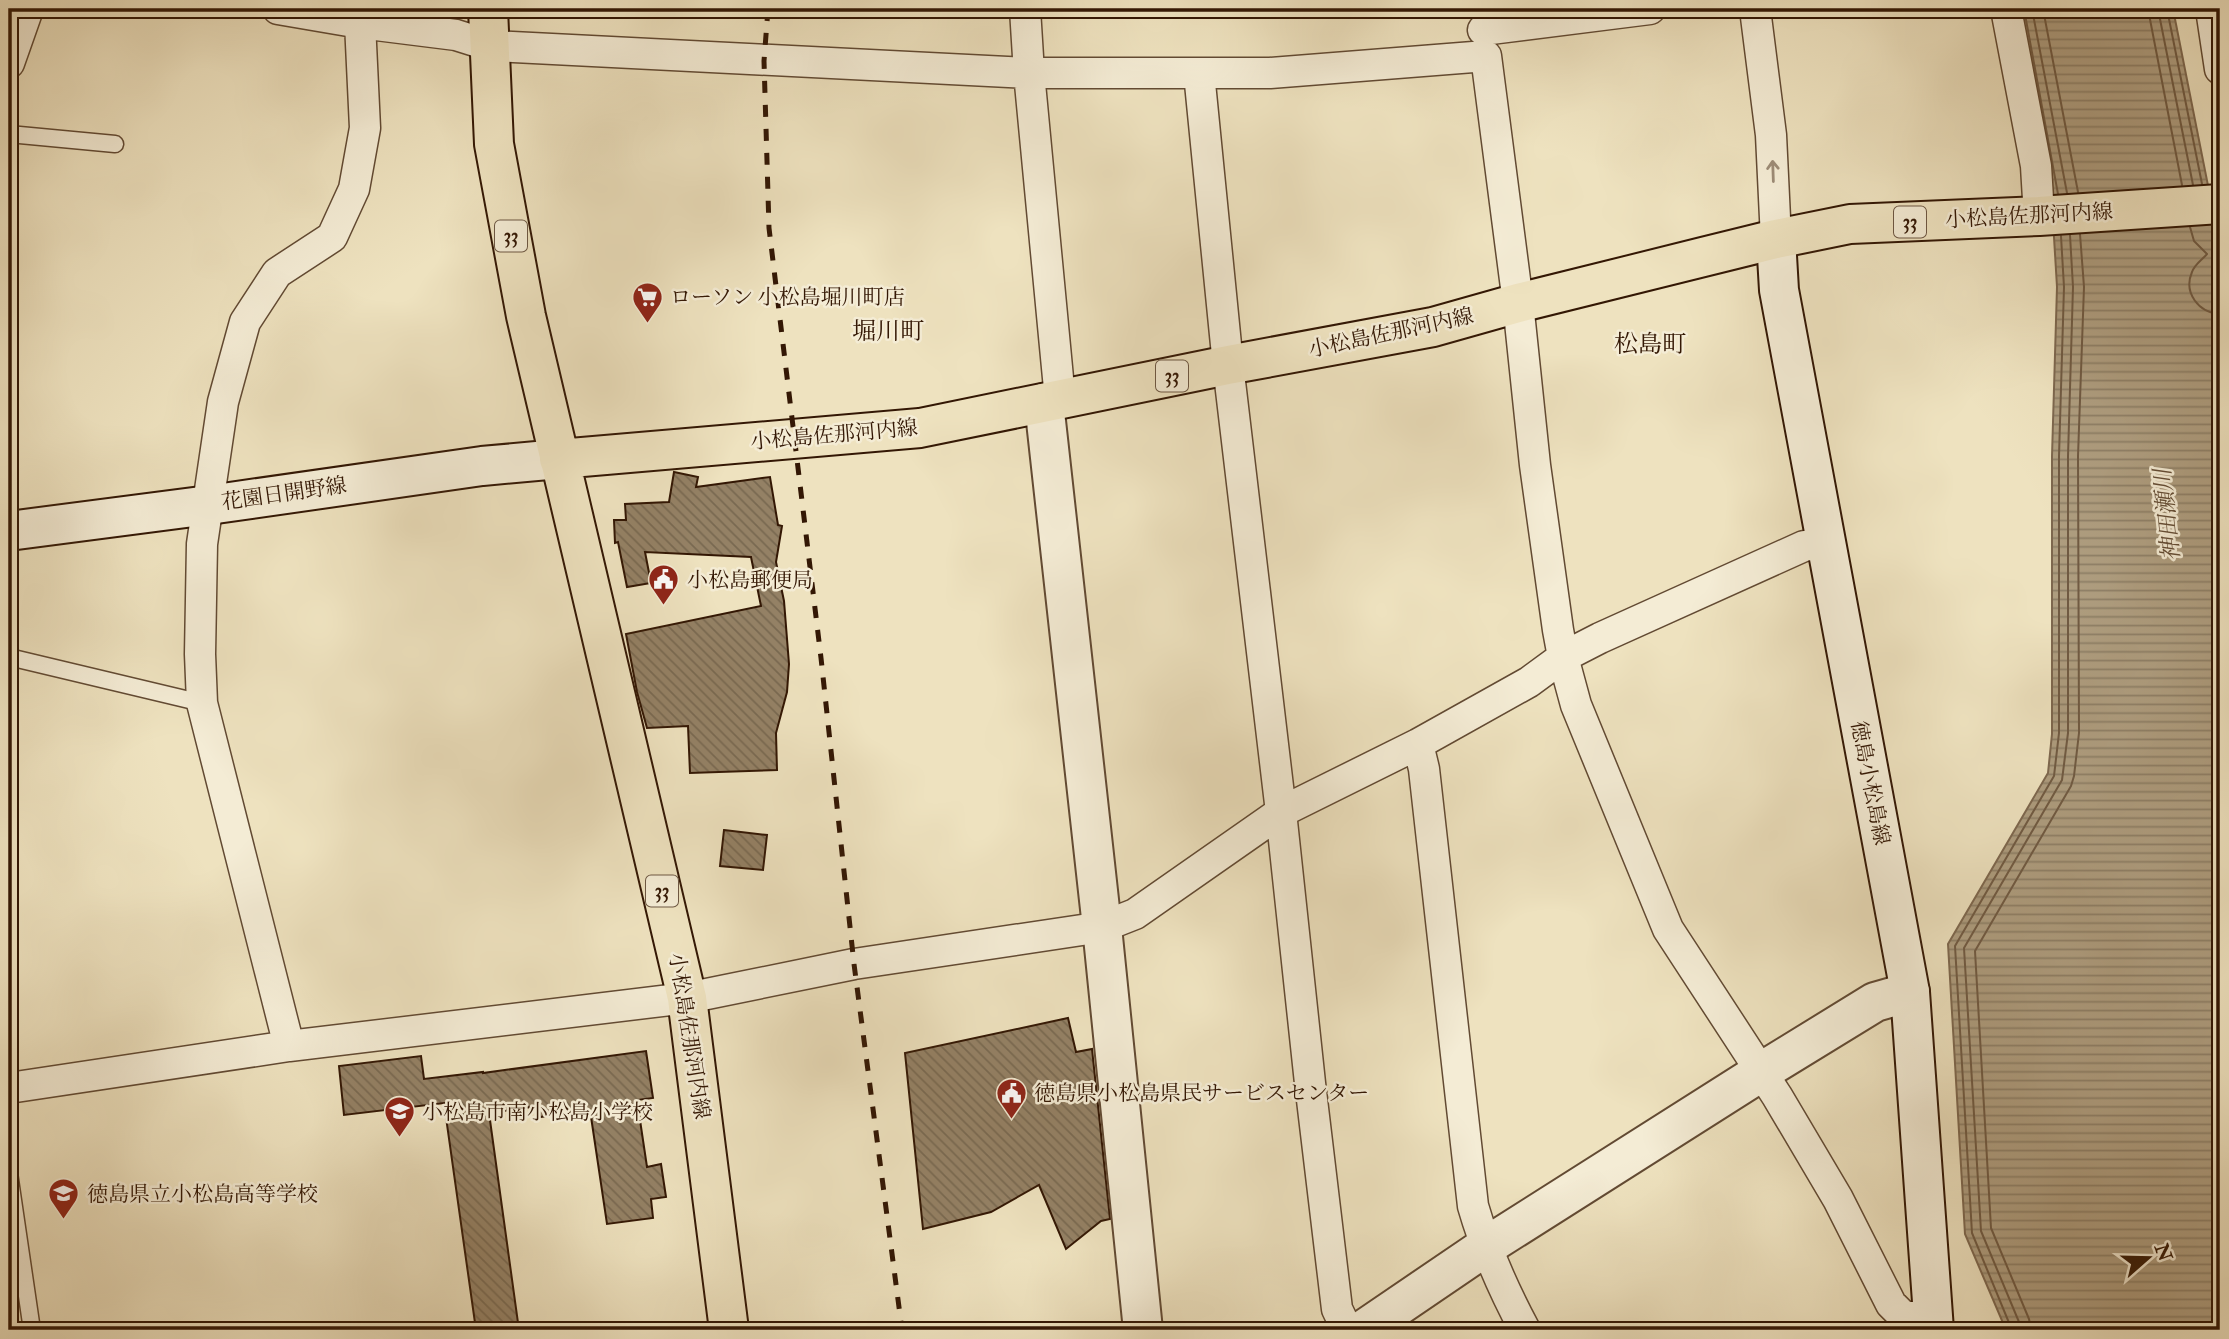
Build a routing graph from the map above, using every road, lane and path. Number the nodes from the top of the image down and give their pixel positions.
1 (28, 9) edge
2 (278, 9) edge
3 (488, 9) edge
4 (1025, 9) edge
5 (1650, 9) edge
6 (1755, 9) edge
7 (2006, 9) edge
8 (2211, 9) edge
9 (360, 23) junction
10 (1483, 32) edge
11 (491, 46) junction
12 (9, 64) edge
13 (2220, 69) edge
14 (1029, 73) junction
15 (1199, 73) junction
16 (9, 134) edge
17 (115, 144) dead end
18 (2220, 204) edge
19 (2042, 216) junction
20 (1776, 239) junction
21 (1518, 303) junction
22 (1228, 365) junction
23 (1052, 401) junction
24 (559, 459) junction
25 (209, 505) junction
26 (9, 531) edge
27 (1826, 543) junction
28 (9, 657) edge
29 (1563, 657) junction
30 (202, 703) junction
31 (1418, 744) junction
32 (1281, 812) junction
33 (1102, 926) junction
34 (1910, 992) junction
35 (687, 998) junction
36 (289, 1046) junction
37 (1761, 1072) junction
38 (9, 1088) edge
39 (9, 1173) edge
40 (1485, 1247) junction
41 (1933, 1325) edge
42 (1363, 1329) edge
43 (32, 1330) edge
44 (729, 1330) edge
45 (1143, 1330) edge
46 (1525, 1330) edge

1 - 12 street
2 - 9 street
3 - 11 main road, 小松島佐那河内線 / 33
4 - 14 street
5 - 10 street
20 -> 6 street
7 - 19 street
8 - 13 street
9 - 11 street
9 - 25 street
10 - 15 street
10 - 21 street
11 - 14 street
11 - 24 main road, 小松島佐那河内線 / 33
14 - 15 street
14 - 23 street
15 - 22 street
16 - 17 lane
18 - 19 main road, 小松島佐那河内線 / 33
19 - 20 main road, 小松島佐那河内線 / 33
20 - 21 main road, 小松島佐那河内線 / 33
20 - 27 main road, 徳島小松島線
21 - 22 main road, 小松島佐那河内線 / 33
21 - 29 street
22 - 23 main road, 小松島佐那河内線 / 33
22 - 32 street
23 - 24 main road, 小松島佐那河内線 / 33
23 - 33 main road
24 - 25 main road, 花園日開野線
24 - 35 main road, 小松島佐那河内線 / 33
25 - 26 main road, 花園日開野線
25 - 30 street
27 - 29 street
27 - 34 main road, 徳島小松島線
28 - 30 lane
29 - 31 street
29 - 37 street
30 - 36 street
31 - 32 street
31 - 40 street
32 - 33 street
32 - 42 street
33 - 35 street
33 - 45 main road
34 - 37 main road
34 - 41 main road, 徳島小松島線
35 - 36 street
35 - 44 main road, 小松島佐那河内線 / 33
36 - 38 street
37 - 40 main road
37 - 41 street
39 - 43 lane
40 - 42 main road
40 - 46 street

